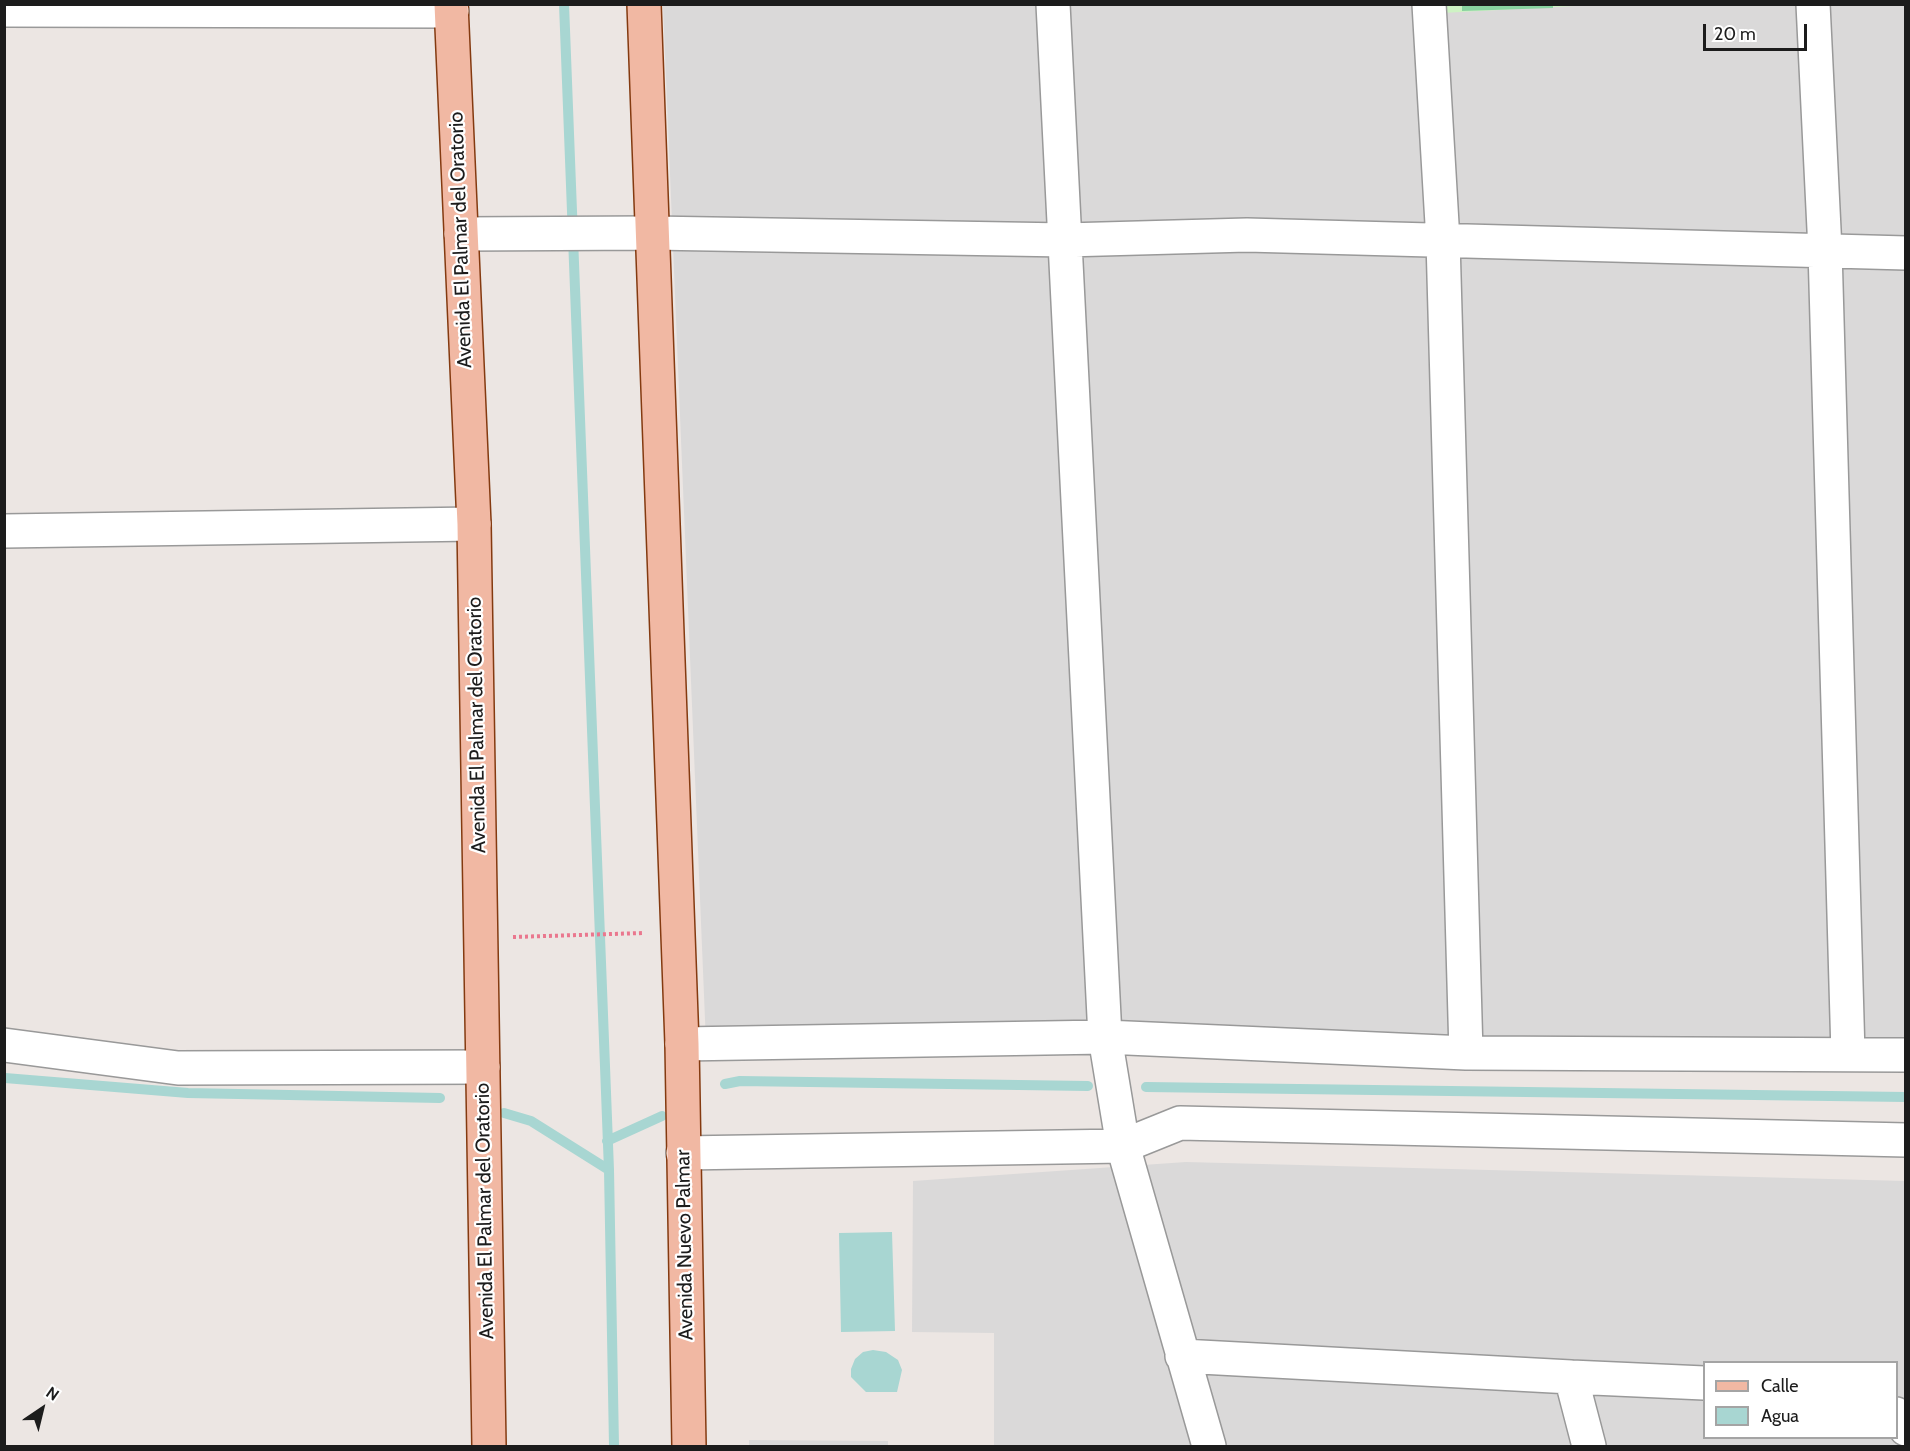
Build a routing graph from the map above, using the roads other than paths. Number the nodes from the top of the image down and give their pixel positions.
1 (644, 4) edge
2 (1053, 4) edge
3 (1429, 4) edge
4 (1814, 4) edge
5 (62, 8) edge
6 (451, 8) edge
7 (4, 10) edge
8 (652, 233) junction
9 (461, 234) junction
10 (1066, 240) junction
11 (1443, 241) junction
12 (1825, 249) junction
13 (1905, 253) edge
14 (474, 524) junction
15 (4, 531) edge
16 (1106, 1037) junction
17 (682, 1044) junction
18 (4, 1045) edge
19 (1466, 1053) junction
20 (1848, 1054) junction
21 (1905, 1055) edge
22 (483, 1067) junction
23 (1905, 1140) edge
24 (1123, 1146) junction
25 (683, 1153) junction
26 (1182, 1356) junction
27 (1571, 1377) junction
28 (1703, 1383) edge
29 (489, 1446) edge
30 (689, 1446) edge
31 (1209, 1446) edge
32 (1589, 1446) edge

1 - 8 main road
2 - 10 street
3 - 11 street
4 - 12 street
5 - 6 street
5 - 7 street
6 - 9 main road, Avenida El Palmar del Oratorio
8 - 9 street
8 - 10 street
8 - 17 main road
9 - 14 main road, Avenida El Palmar del Oratorio
10 - 11 street
10 - 16 street
11 - 12 street
11 - 19 street
12 - 13 street
12 - 20 street
14 - 15 street
14 - 22 main road, Avenida El Palmar del Oratorio
16 - 17 street
16 - 19 street
16 - 24 street
17 - 25 main road, Avenida Nuevo Palmar
18 - 22 street
19 - 20 street
20 - 21 street
22 - 29 main road, Avenida El Palmar del Oratorio
23 - 24 street
24 - 25 street
24 - 26 street
25 - 30 main road, Avenida Nuevo Palmar
26 - 27 street
26 - 31 street
27 - 28 street
27 - 32 street

